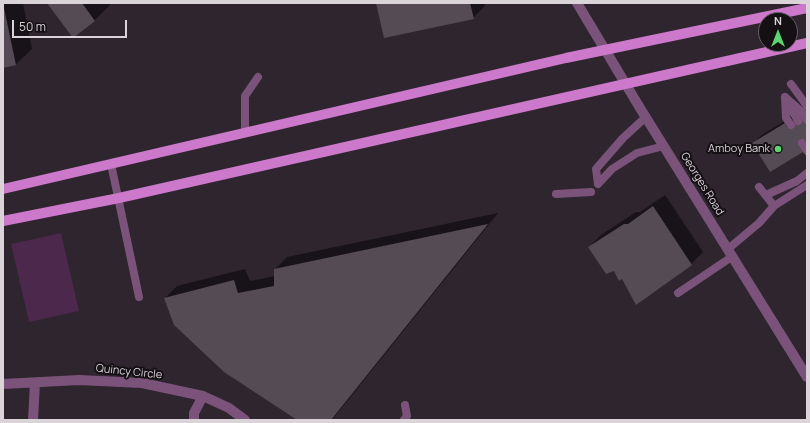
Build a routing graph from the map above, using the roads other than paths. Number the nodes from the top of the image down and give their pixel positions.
1 (577, 3) edge
2 (807, 8) edge
3 (807, 43) edge
4 (606, 50) junction
5 (258, 77) dead end
6 (791, 84) dead end
7 (627, 85) junction
8 (807, 106) edge
9 (646, 117) junction
10 (807, 120) edge
11 (794, 123) dead end
12 (245, 133) junction
13 (802, 143) dead end
14 (664, 146) junction
15 (807, 151) edge
16 (111, 164) junction
17 (807, 172) edge
18 (807, 185) edge
19 (759, 187) dead end
20 (3, 189) edge
21 (591, 192) dead end
22 (556, 194) dead end
23 (766, 195) junction
24 (119, 198) junction
25 (774, 206) junction
26 (3, 221) edge
27 (730, 253) junction
28 (678, 293) dead end
29 (139, 297) dead end
30 (807, 377) edge
31 (35, 383) junction
32 (3, 384) edge
33 (202, 396) junction
34 (405, 405) dead end
35 (33, 420) edge
36 (194, 420) edge
37 (246, 420) edge
38 (404, 420) edge

1 - 4 street, Georges Road
2 - 4 main road
3 - 7 main road
4 - 7 street, Georges Road
4 - 12 main road
5 - 12 lane
6 - 8 lane
7 - 9 street, Georges Road
7 - 24 main road
9 - 14 street, Georges Road
9 - 14 lane
10 - 11 lane
12 - 16 main road
13 - 15 lane
14 - 27 street, Georges Road
16 - 20 main road
16 - 24 lane
17 - 23 lane
18 - 25 lane
19 - 23 lane
21 - 22 lane
23 - 25 lane
24 - 26 main road
24 - 29 lane
25 - 27 lane
27 - 28 lane
27 - 30 street, Georges Road
31 - 32 street, Quincy Circle
31 - 33 street, Quincy Circle
31 - 35 street
33 - 36 street
33 - 37 street, Quincy Circle
34 - 38 lane

